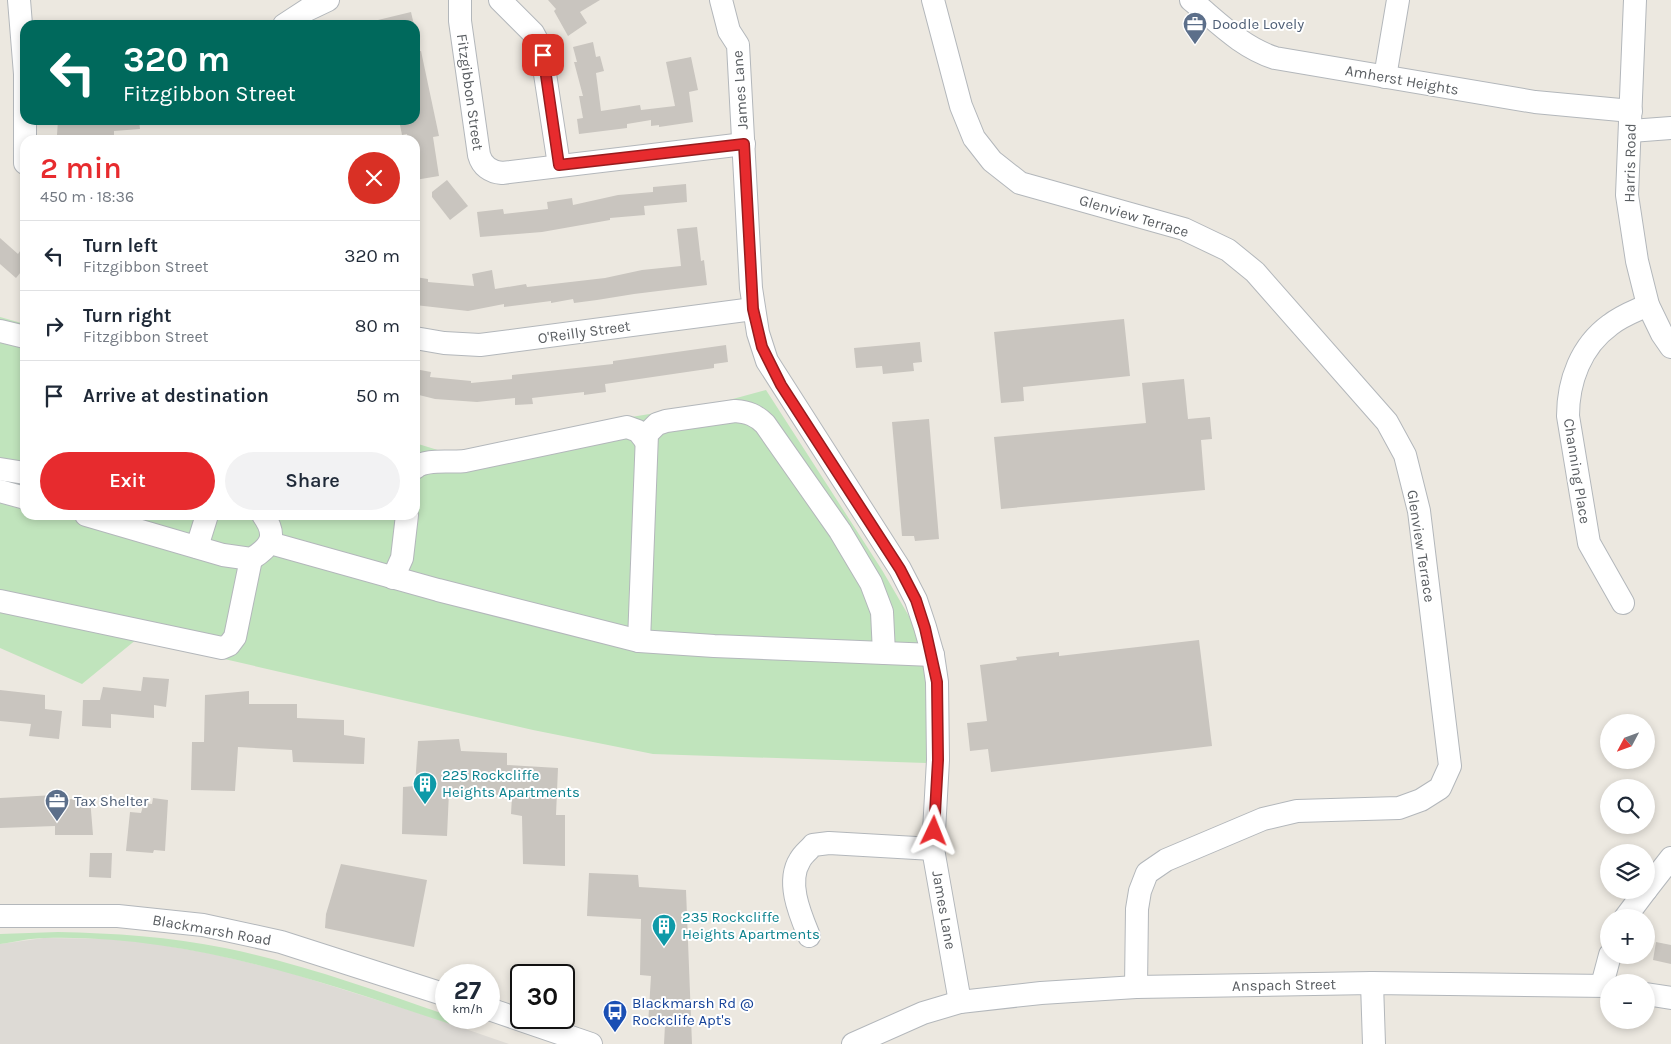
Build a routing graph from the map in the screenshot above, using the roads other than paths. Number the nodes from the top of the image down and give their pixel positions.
1 (19, 0) edge
2 (328, 0) edge
3 (460, 0) edge
4 (500, 0) edge
5 (721, 0) edge
6 (933, 0) edge
7 (1398, 0) edge
8 (1635, 0) edge
9 (1203, 4) edge
10 (21, 20) edge
11 (291, 20) edge
12 (1385, 77) junction
13 (1631, 121) junction
14 (1671, 128) edge
15 (744, 144) junction
16 (559, 165) junction
17 (1648, 305) junction
18 (753, 309) junction
19 (0, 331) edge
20 (20, 336) edge
21 (420, 339) edge
22 (1671, 347) edge
23 (645, 440) junction
24 (420, 466) edge
25 (0, 470) edge
26 (20, 472) edge
27 (0, 491) edge
28 (20, 497) edge
29 (103, 520) edge
30 (205, 520) edge
31 (265, 520) edge
32 (406, 520) edge
33 (270, 543) junction
34 (197, 547) junction
35 (251, 559) junction
36 (393, 578) junction
37 (0, 601) edge
38 (1623, 603) dead end
39 (639, 641) junction
40 (884, 653) junction
41 (933, 655) junction
42 (933, 849) junction
43 (1671, 858) edge
44 (1655, 878) edge
45 (0, 916) edge
46 (809, 936) dead end
47 (1372, 983) junction
48 (1600, 986) edge
49 (1136, 987) junction
50 (435, 991) edge
51 (1655, 995) edge
52 (1671, 998) edge
53 (960, 1002) junction
54 (500, 1012) edge
55 (591, 1044) edge
56 (853, 1044) edge
57 (1374, 1044) edge

1 - 10 street
2 - 11 street
3 - 16 street, Fitzgibbon Street
4 - 16 street
5 - 15 street, James Lane
6 - 49 street, Glenview Terrace
7 - 12 street
8 - 13 street, Harris Road
9 - 12 street, Amherst Heights
12 - 13 street, Amherst Heights
13 - 14 street, Amherst Heights
13 - 17 street, Harris Road
15 - 16 street, Fitzgibbon Street
15 - 18 street, James Lane
17 - 22 street, Harris Road
17 - 38 street, Channing Place
18 - 21 street, O'Reilly Street
18 - 41 street, James Lane
19 - 20 street
23 - 24 street
23 - 39 street
23 - 40 street
25 - 26 street
27 - 28 street
29 - 34 street
30 - 34 street
31 - 33 street
32 - 36 street
33 - 35 street
33 - 36 street
34 - 35 street
35 - 37 street
36 - 39 street
39 - 40 street
40 - 41 street
41 - 42 street, James Lane
42 - 46 street
42 - 53 street, James Lane
43 - 44 street
45 - 50 street, Blackmarsh Road
47 - 48 street, Anspach Street
47 - 49 street, Anspach Street
47 - 57 street
49 - 53 street, Anspach Street
51 - 52 street
53 - 56 street, Anspach Street
54 - 55 street

